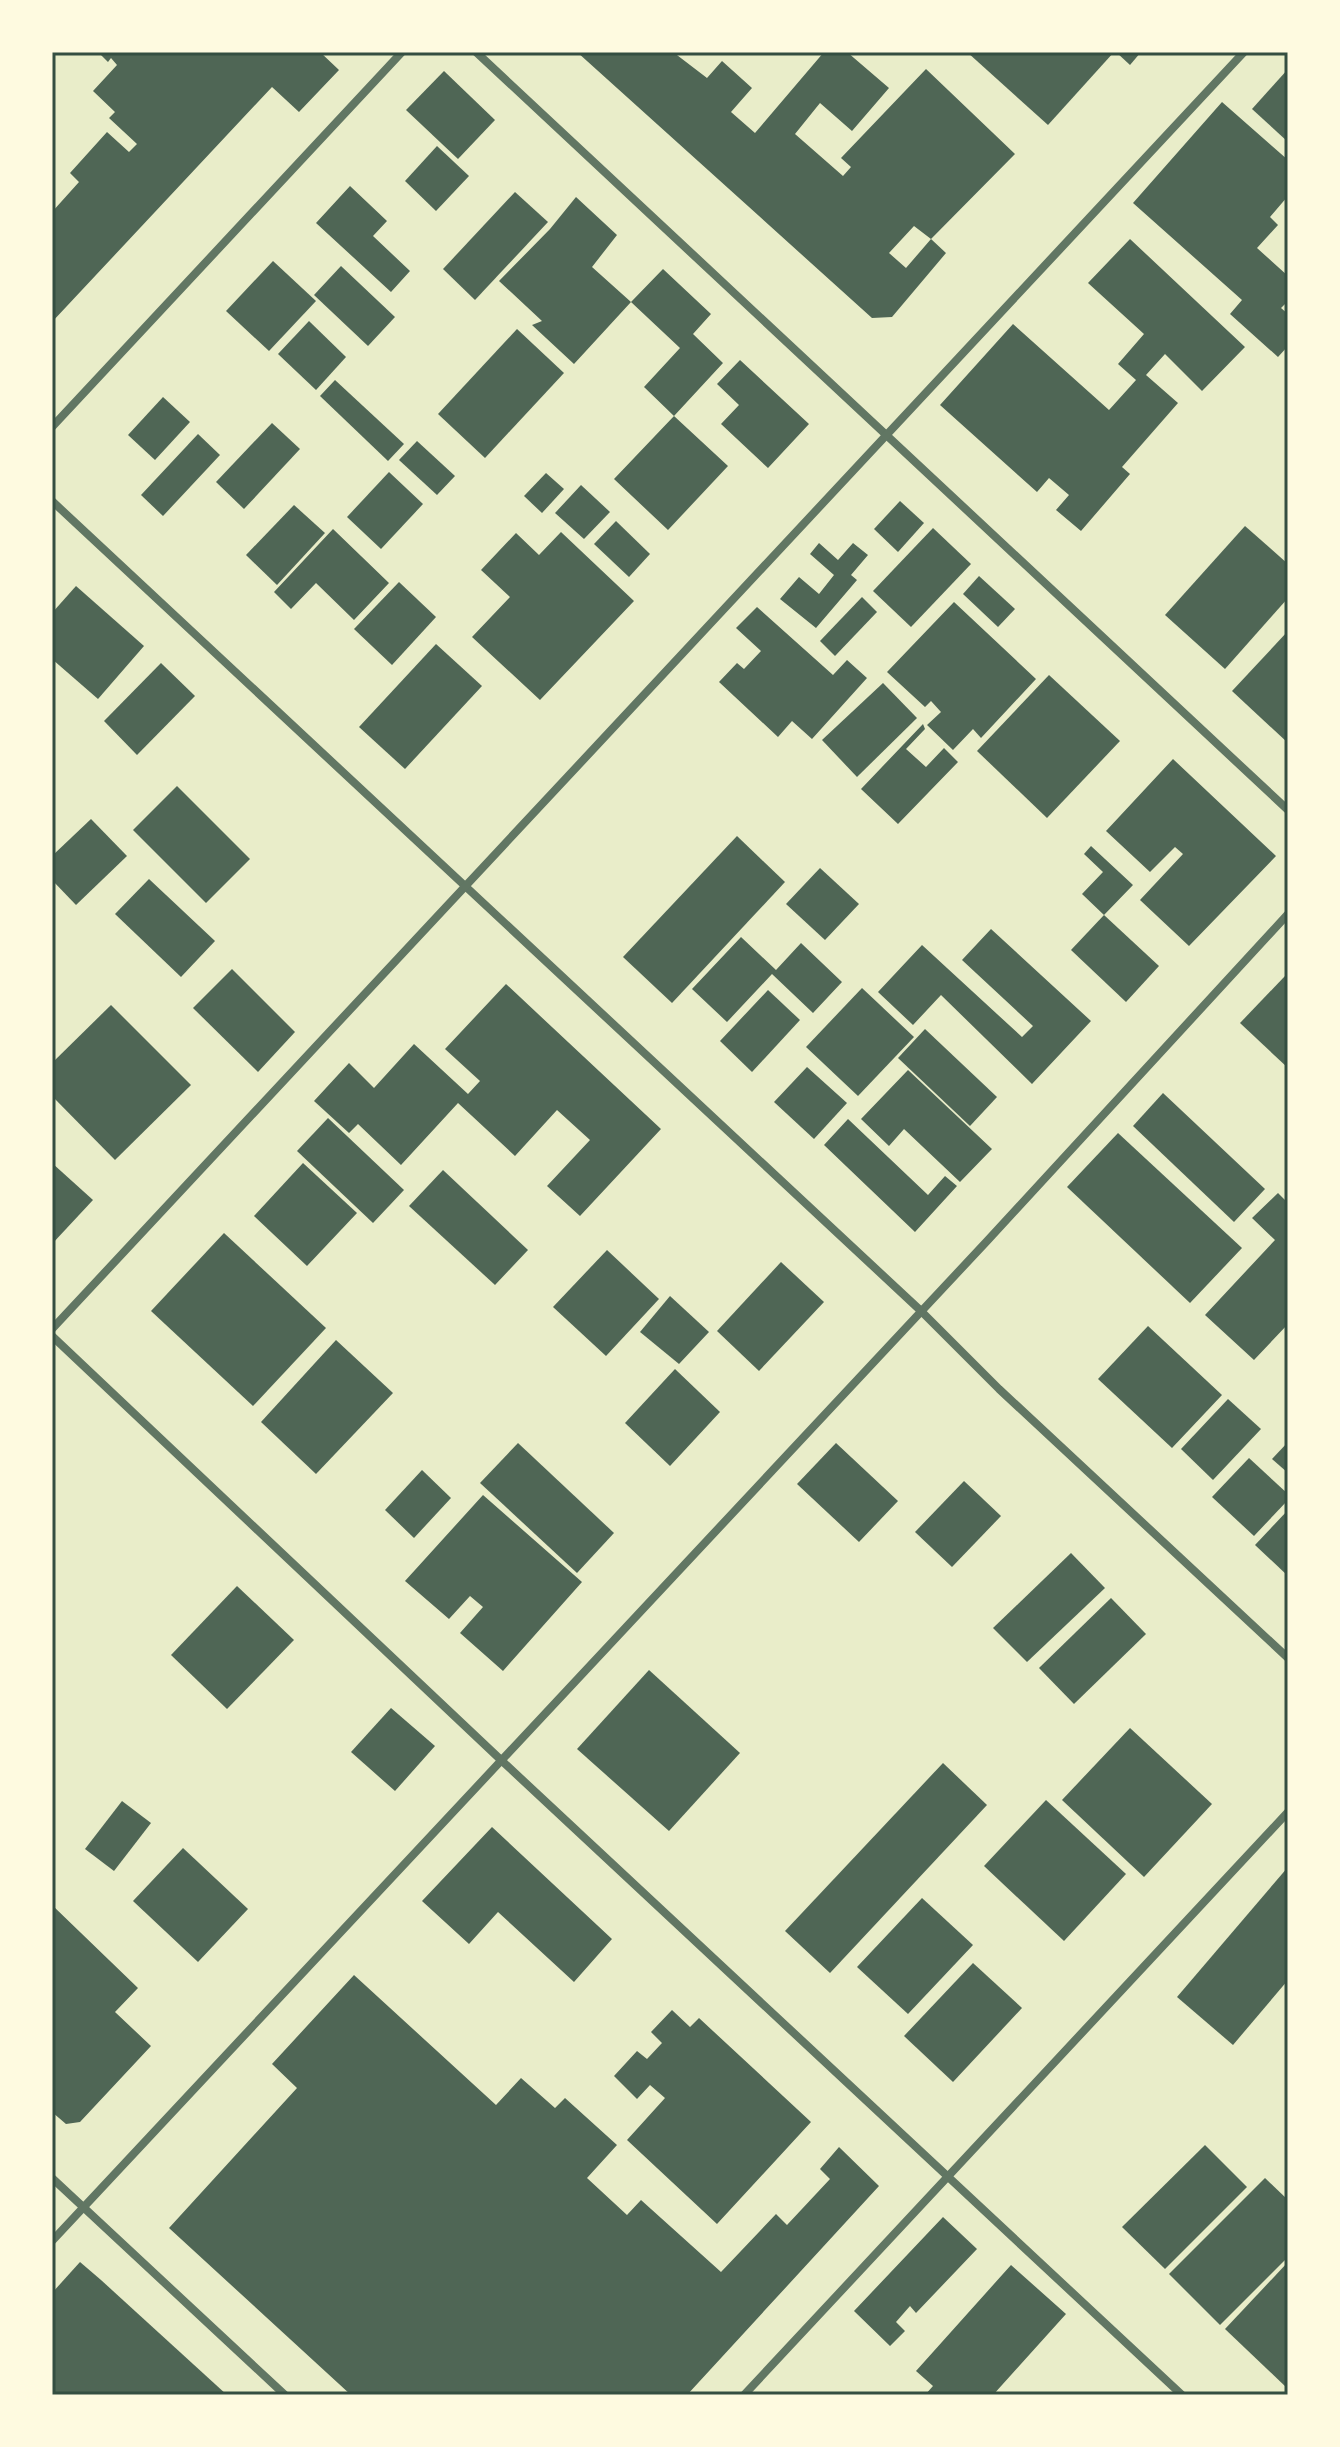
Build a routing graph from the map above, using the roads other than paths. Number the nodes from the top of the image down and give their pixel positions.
1 (402, 52) edge
2 (476, 52) edge
3 (1244, 52) edge
4 (52, 427) edge
5 (887, 434) junction
6 (52, 501) edge
7 (1288, 810) edge
8 (464, 886) junction
9 (1288, 914) edge
10 (920, 1310) junction
11 (52, 1329) edge
12 (52, 1336) edge
13 (1288, 1658) edge
14 (501, 1760) junction
15 (1288, 1812) edge
16 (948, 2177) junction
17 (52, 2178) edge
18 (83, 2207) junction
19 (52, 2241) edge
20 (285, 2395) edge
21 (744, 2395) edge
22 (1182, 2395) edge

1 - 4 street
2 - 5 street
3 - 5 street
5 - 7 street
5 - 8 street
6 - 8 street
8 - 10 street
8 - 11 street
9 - 10 street
10 - 13 street
10 - 14 street
12 - 14 street
14 - 16 street
14 - 18 street
15 - 16 street
16 - 21 street
16 - 22 street
17 - 18 street
18 - 19 street
18 - 20 street

